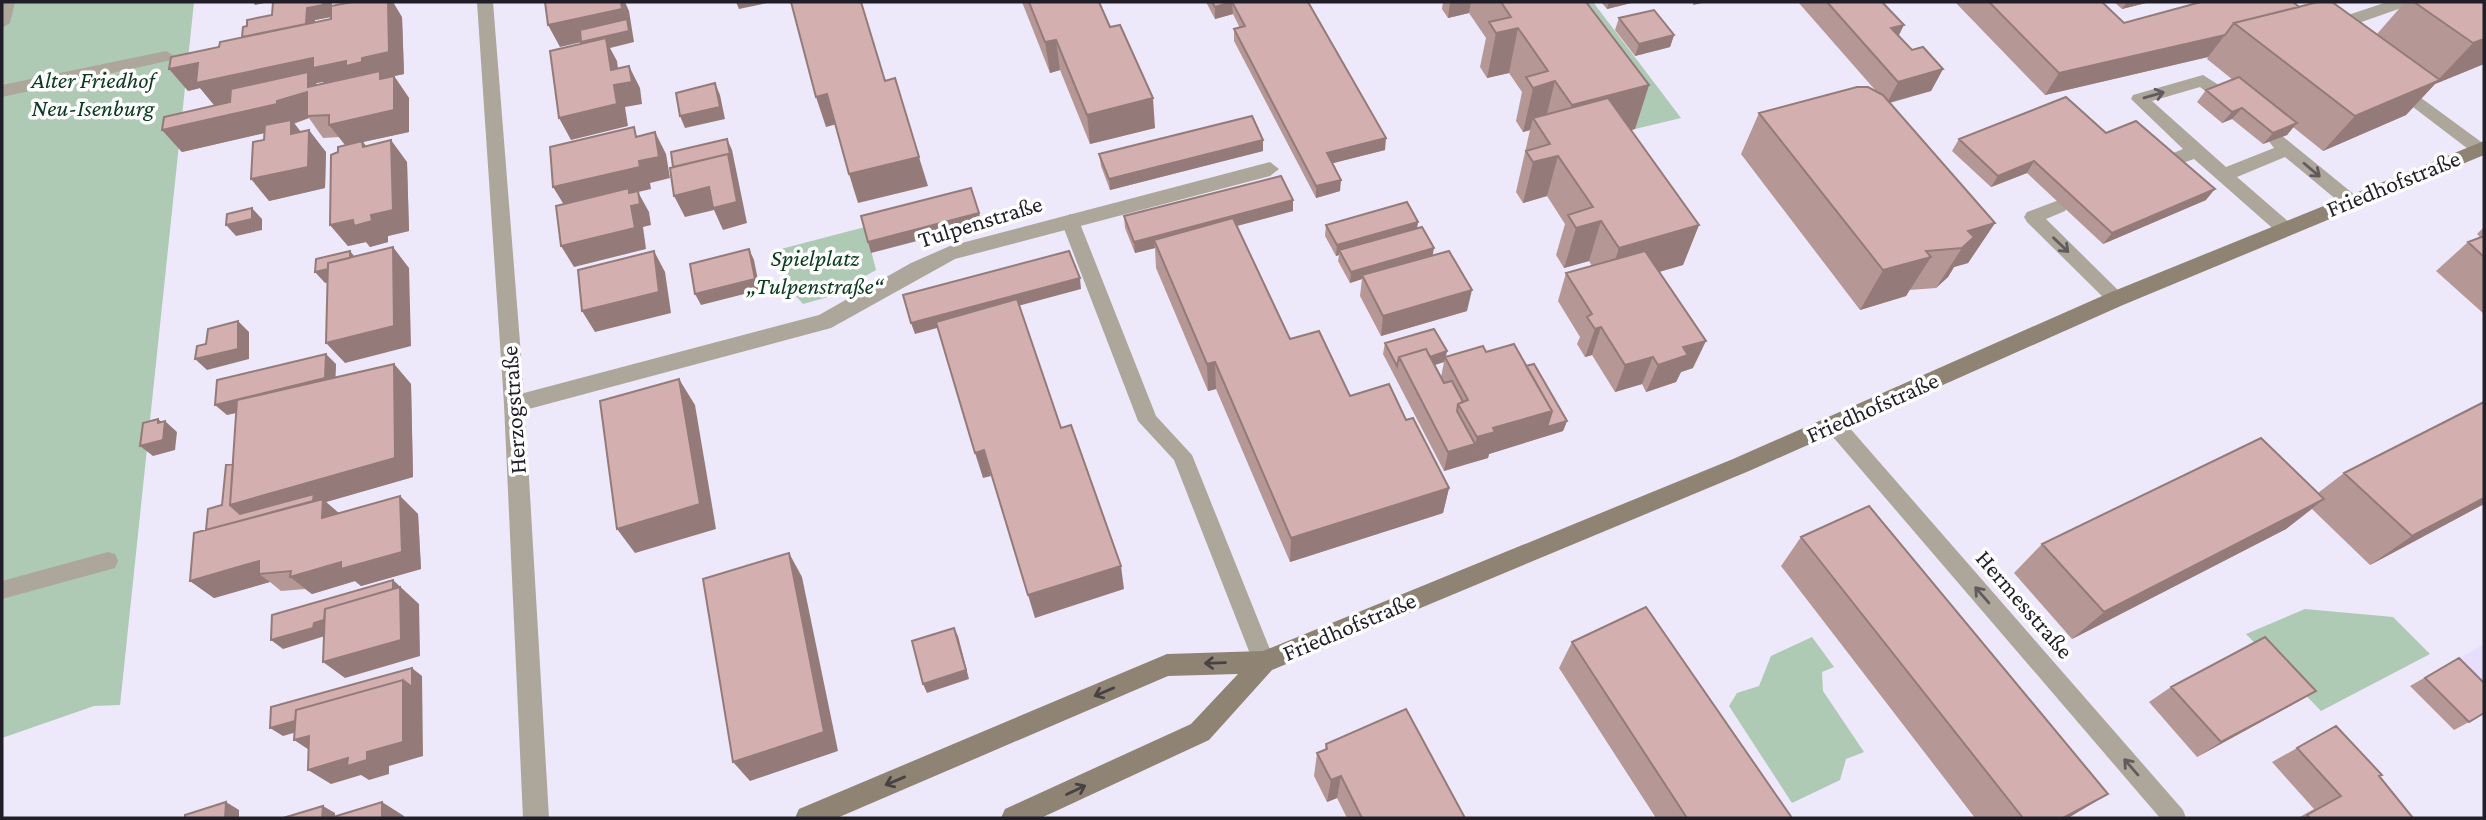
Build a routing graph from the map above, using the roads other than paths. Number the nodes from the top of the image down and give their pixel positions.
1 (6, 2) edge
2 (485, 2) edge
3 (2402, 2) edge
4 (2, 23) edge
5 (2343, 46) edge
6 (166, 56) dead end
7 (2385, 77) edge
8 (2, 91) edge
9 (2219, 93) edge
10 (2482, 145) edge
11 (2196, 151) junction
12 (2165, 163) edge
13 (1270, 169) dead end
14 (2224, 175) junction
15 (2350, 201) junction
16 (2059, 206) dead end
17 (1070, 222) junction
18 (2284, 228) junction
19 (2116, 299) junction
20 (514, 404) junction
21 (1834, 424) junction
22 (108, 561) dead end
23 (2, 590) edge
24 (1264, 662) junction
25 (536, 818) edge
26 (808, 818) edge
27 (1014, 818) edge
28 (2175, 818) edge

1 - 4 lane
2 - 20 street, Herzogstraße
3 - 5 lane
6 - 8 lane
7 - 10 lane
11 -> 9 lane
10 - 15 main road, Friedhofstraße
11 - 12 lane
11 - 14 lane
13 - 17 street, Tulpenstraße
14 -> 15 lane
14 - 18 lane
15 - 18 main road, Friedhofstraße
16 -> 19 lane
17 - 20 street, Tulpenstraße
17 - 24 lane
18 - 19 main road, Friedhofstraße
19 - 21 main road, Friedhofstraße
20 - 25 street, Herzogstraße
21 - 24 main road, Friedhofstraße
28 -> 21 lane, Hermesstraße
22 - 23 lane
24 -> 26 main road, Friedhofstraße
27 -> 24 main road, Friedhofstraße

